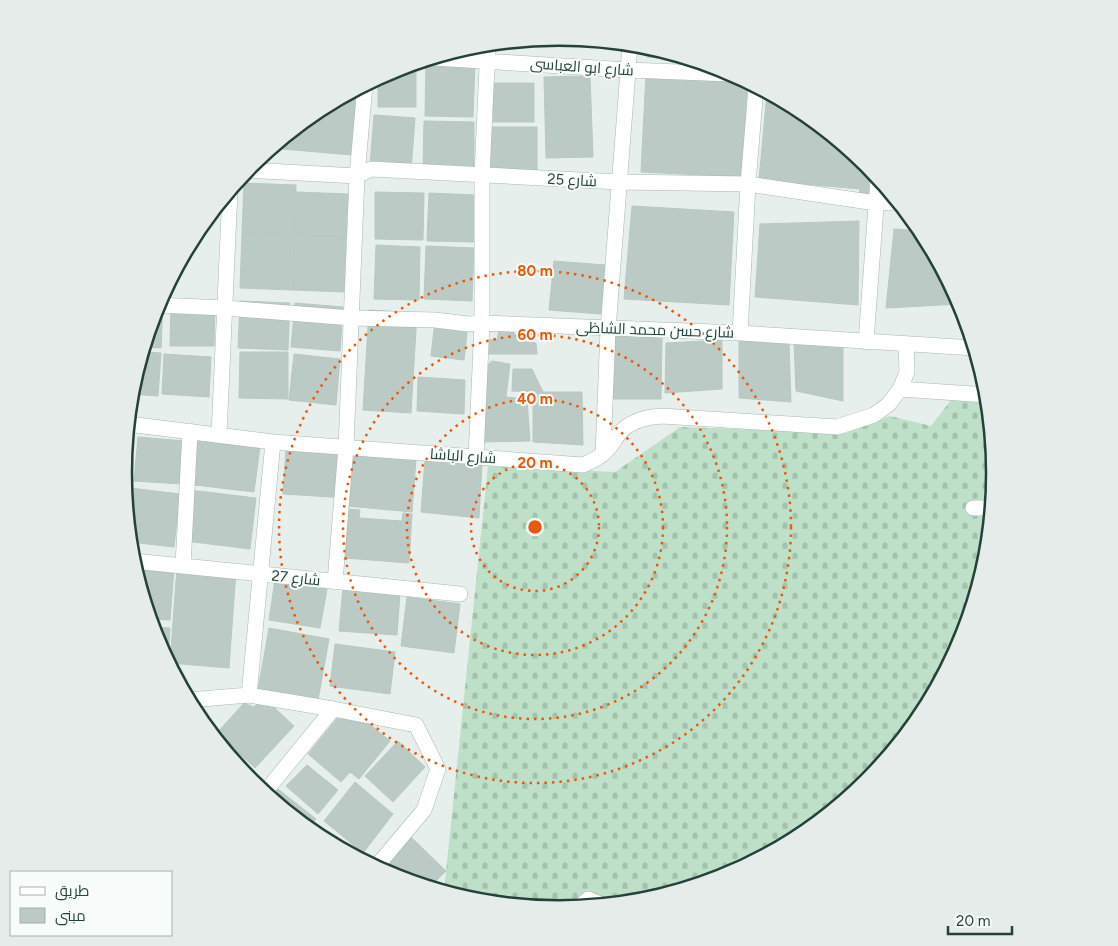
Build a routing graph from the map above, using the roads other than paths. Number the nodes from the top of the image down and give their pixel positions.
1 (487, 52) edge
2 (629, 52) edge
3 (456, 59) edge
4 (486, 61) junction
5 (628, 70) junction
6 (707, 73) edge
7 (364, 93) edge
8 (755, 94) edge
9 (257, 171) edge
10 (482, 175) junction
11 (357, 176) junction
12 (619, 182) junction
13 (748, 184) junction
14 (877, 189) edge
15 (229, 202) edge
16 (889, 202) edge
17 (876, 203) junction
18 (167, 305) edge
19 (224, 308) junction
20 (352, 318) junction
21 (482, 323) junction
22 (608, 329) junction
23 (740, 333) junction
24 (866, 342) junction
25 (906, 344) junction
26 (966, 348) edge
27 (900, 389) junction
28 (979, 394) edge
29 (135, 425) edge
30 (190, 431) junction
31 (219, 435) junction
32 (273, 442) junction
33 (346, 447) junction
34 (603, 454) junction
35 (476, 457) junction
36 (973, 508) dead end
37 (984, 508) edge
38 (142, 562) edge
39 (183, 566) junction
40 (261, 574) junction
41 (335, 582) junction
42 (460, 594) dead end
43 (250, 695) junction
44 (197, 699) edge
45 (333, 709) junction
46 (270, 786) edge
47 (381, 861) edge

1 - 4 street
2 - 5 street
3 - 4 street, شارع ابو العباسى
4 - 5 street, شارع ابو العباسى
4 - 10 street
5 - 6 street, شارع ابو العباسى
5 - 12 street
7 - 11 street
8 - 13 street
9 - 11 street, شارع 25
10 - 11 street, شارع 25
10 - 12 street, شارع 25
10 - 21 street
11 - 20 street
12 - 13 street, شارع 25
12 - 22 street
13 - 17 street, شارع 25
13 - 23 street
14 - 17 street
15 - 19 street
16 - 17 street, شارع 25
17 - 24 street
18 - 19 street, شارع حسن محمد الشاظى
19 - 20 street, شارع حسن محمد الشاظى
19 - 31 street
20 - 21 street, شارع حسن محمد الشاظى
20 - 33 street
21 - 22 street, شارع حسن محمد الشاظى
21 - 35 street
22 - 23 street, شارع حسن محمد الشاظى
22 - 34 street
23 - 24 street, شارع حسن محمد الشاظى
24 - 25 street, شارع حسن محمد الشاظى
25 - 26 street, شارع حسن محمد الشاظى
25 - 27 street, شارع الباشا
27 - 28 street
27 - 34 street, شارع الباشا
29 - 30 street, شارع الباشا
30 - 31 street, شارع الباشا
30 - 39 street
31 - 32 street, شارع الباشا
32 - 33 street, شارع الباشا
32 - 40 street
33 - 35 street, شارع الباشا
33 - 41 street
34 - 35 street, شارع الباشا
36 - 37 street
38 - 39 street, شارع 27
39 - 40 street, شارع 27
40 - 41 street, شارع 27
40 - 43 street
41 - 42 street, شارع 27
43 - 44 street
43 - 45 street
45 - 46 street
45 - 47 street

